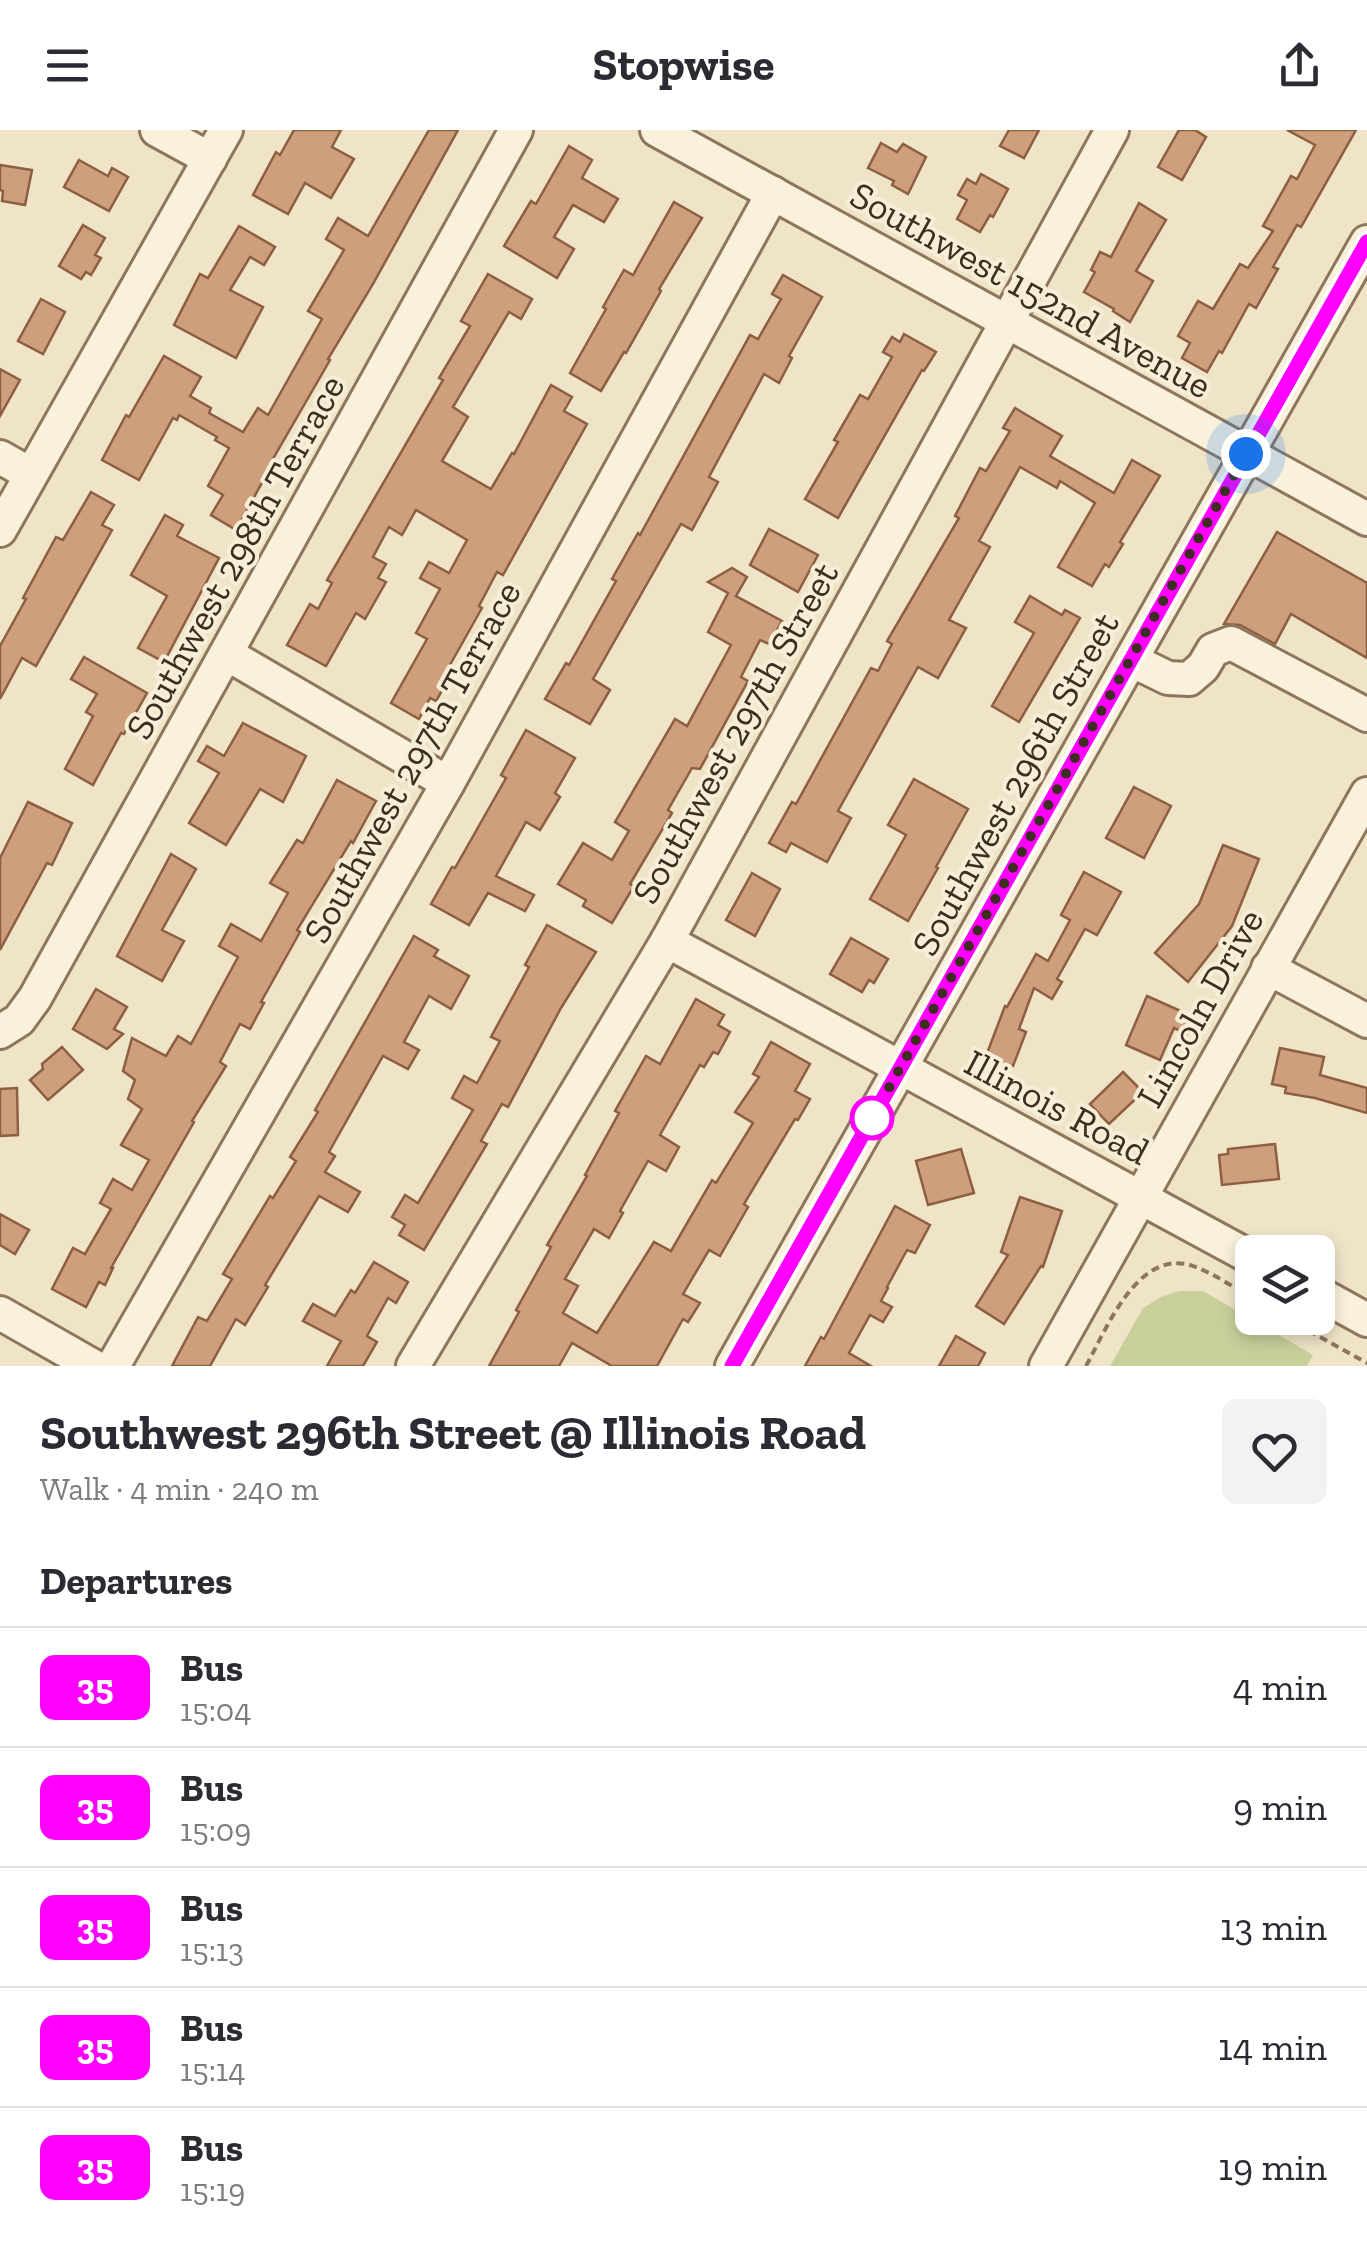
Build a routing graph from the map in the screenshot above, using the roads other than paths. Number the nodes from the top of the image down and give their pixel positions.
1 (157, 130) edge
2 (226, 130) edge
3 (516, 130) edge
4 (657, 130) edge
5 (1112, 130) edge
6 (210, 159) junction
7 (773, 193) junction
8 (1367, 242) edge
9 (1007, 322) junction
10 (1246, 454) junction
11 (0, 457) edge
12 (30, 474) junction
13 (1367, 519) edge
14 (0, 530) edge
15 (227, 654) junction
16 (1131, 660) junction
17 (1367, 715) edge
18 (448, 783) junction
19 (1367, 794) edge
20 (666, 941) junction
21 (1268, 968) junction
22 (1367, 1021) edge
23 (10, 1026) edge
24 (900, 1068) junction
25 (1142, 1197) junction
26 (1235, 1249) edge
27 (1335, 1302) edge
28 (0, 1314) edge
29 (1367, 1320) edge
30 (93, 1366) edge
31 (113, 1366) edge
32 (414, 1366) edge
33 (732, 1366) edge
34 (1046, 1366) edge

1 - 6 street
2 - 6 street
3 - 15 street, Southwest 298th Terrace
4 - 7 street, Southwest 152nd Avenue
5 - 9 street, Southwest 297th Street
6 - 12 street
7 - 9 street, Southwest 152nd Avenue
7 - 18 street, Southwest 297th Terrace
8 - 10 street, Southwest 296th Street
9 - 10 street, Southwest 152nd Avenue
9 - 20 street, Southwest 297th Street
10 - 13 street, Southwest 152nd Avenue
10 - 16 street, Southwest 296th Street
11 - 12 street
12 - 14 street
15 - 18 street
15 - 23 street, Southwest 298th Terrace
16 - 17 street
16 - 24 street, Southwest 296th Street
18 - 31 street, Southwest 297th Terrace
19 - 21 street, Lincoln Drive
20 - 24 street, Illinois Road
20 - 32 street, Southwest 297th Street
21 - 22 street
21 - 25 street, Lincoln Drive
24 - 25 street, Illinois Road
24 - 33 street, Southwest 296th Street
25 - 26 street, Illinois Road
25 - 34 street, Lincoln Drive
27 - 29 street
28 - 30 street

